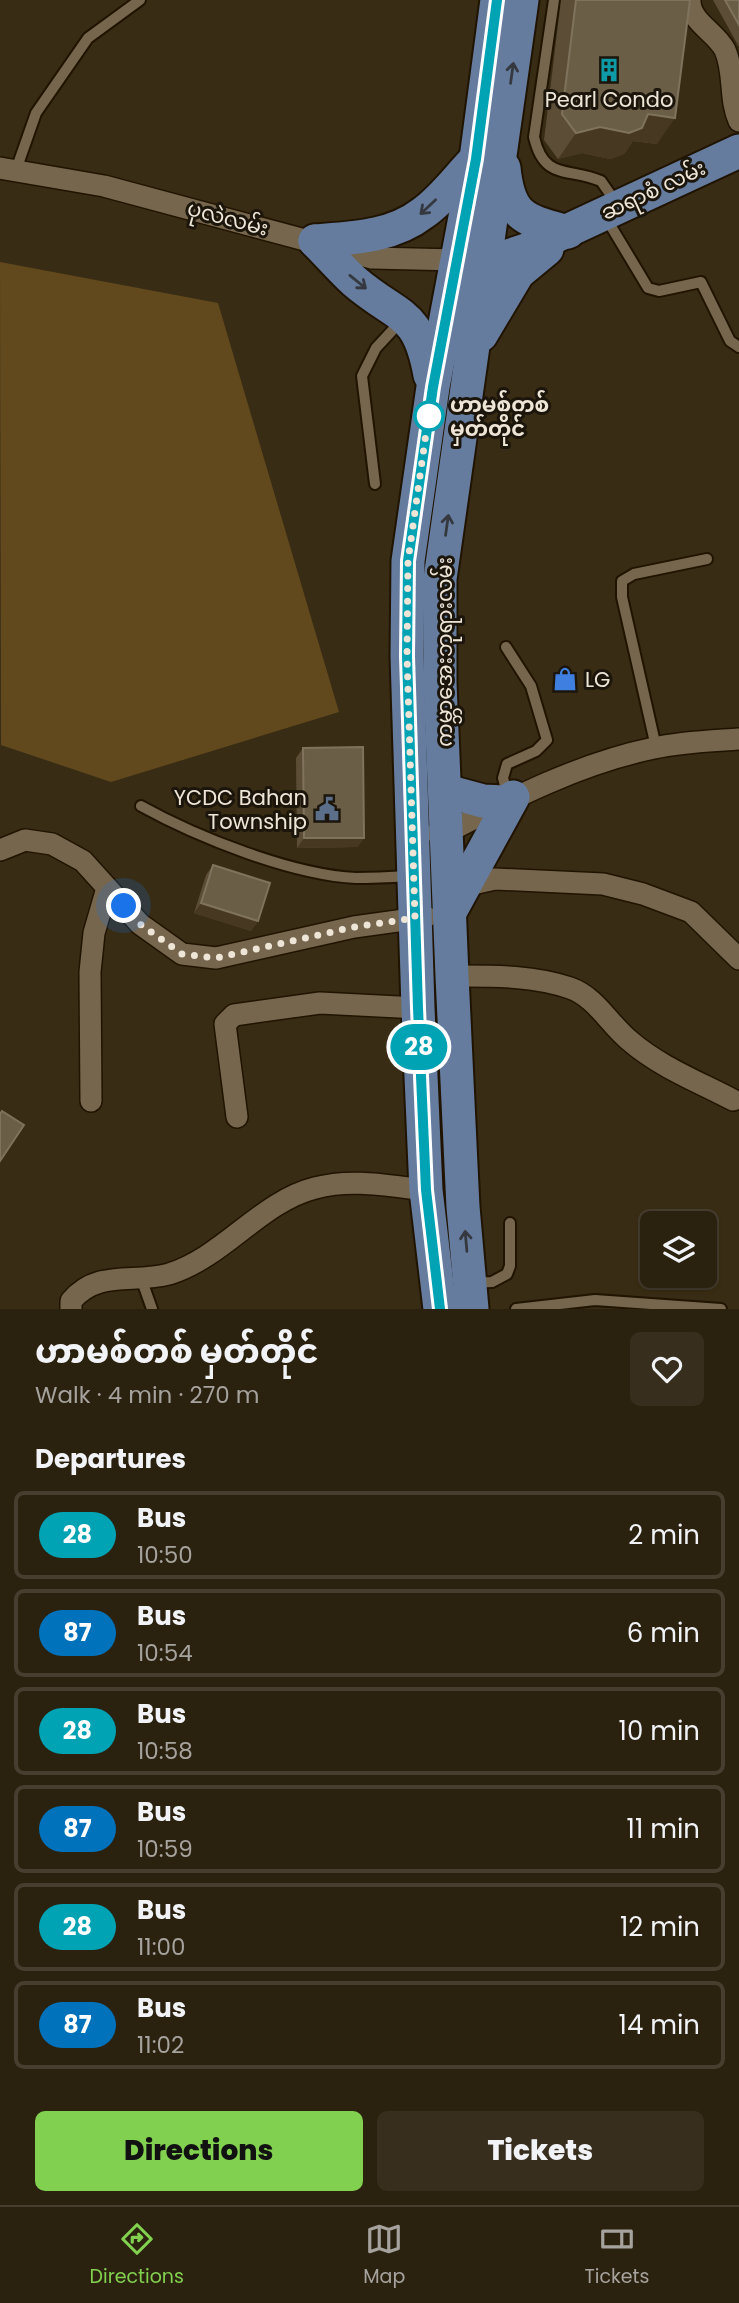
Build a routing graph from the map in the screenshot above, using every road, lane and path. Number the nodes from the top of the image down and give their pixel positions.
1 (140, 0) edge
2 (497, 0) edge
3 (522, 0) edge
4 (554, 0) edge
5 (690, 0) edge
6 (739, 121) edge
7 (503, 140) junction
8 (739, 151) edge
9 (476, 159) junction
10 (8, 169) edge
11 (610, 209) junction
12 (568, 232) junction
13 (315, 242) junction
14 (470, 260) junction
15 (406, 316) junction
16 (739, 347) edge
17 (466, 386) junction
18 (433, 387) junction
19 (375, 484) dead end
20 (707, 559) dead end
21 (506, 647) dead end
22 (739, 739) edge
23 (656, 747) junction
24 (446, 791) junction
25 (509, 800) junction
26 (141, 806) dead end
27 (446, 832) junction
28 (413, 833) junction
29 (0, 850) edge
30 (413, 876) junction
31 (107, 888) junction
32 (457, 900) junction
33 (415, 918) junction
34 (739, 959) edge
35 (452, 976) junction
36 (418, 1008) junction
37 (733, 1100) dead end
38 (91, 1101) dead end
39 (237, 1117) dead end
40 (426, 1190) junction
41 (510, 1223) dead end
42 (141, 1278) junction
43 (471, 1296) edge
44 (520, 1308) edge
45 (71, 1309) edge
46 (152, 1309) edge
47 (440, 1309) edge
48 (721, 1309) edge

1 - 10 lane
2 - 9 main road, ကမ္ဘာအေးဘုရားလမ်း
7 -> 3 main road, ကမ္ဘာအေးဘုရားလမ်း
4 - 11 lane
5 - 6 street
7 - 12 main road
7 - 14 main road, ကမ္ဘာအေးဘုရားလမ်း
8 - 11 main road, ဆရာစံ လမ်း
9 -> 13 main road
9 - 14 main road, ကမ္ဘာအေးဘုရားလမ်း
10 - 13 street, ပုလဲလမ်း
11 - 12 main road, ဆရာစံ လမ်း
11 - 16 lane
12 - 14 main road
12 - 17 main road
13 - 14 street, ပုလဲလမ်း
13 -> 15 main road
14 - 17 main road, ကမ္ဘာအေးဘုရားလမ်း
14 - 18 main road, ကမ္ဘာအေးဘုရားလမ်း
15 - 18 main road
15 - 19 lane
24 -> 17 main road, ကမ္ဘာအေးဘုရားလမ်း
18 - 28 main road, ကမ္ဘာအေးဘုရားလမ်း
20 - 23 lane
21 - 25 lane
22 - 23 street
23 - 25 street
24 - 25 main road
24 - 27 main road, ကမ္ဘာအေးဘုရားလမ်း
25 - 27 street
25 - 32 main road
26 - 30 lane
27 - 28 street
27 - 32 main road, ကမ္ဘာအေးဘုရားလမ်း
28 - 30 main road, ကမ္ဘာအေးဘုရားလမ်း
29 - 31 street
30 - 33 main road, ကမ္ဘာအေးဘုရားလမ်း
31 - 33 street
31 - 38 street
32 - 33 street
32 - 34 street
32 - 35 main road, ကမ္ဘာအေးဘုရားလမ်း
33 - 36 main road, ကမ္ဘာအေးဘုရားလမ်း
35 - 37 street
43 -> 35 main road, ကမ္ဘာအေးဘုရားလမ်း
36 - 39 street
36 - 40 main road, ကမ္ဘာအေးဘုရားလမ်း
40 - 42 street
40 - 47 main road, ကမ္ဘာအေးဘုရားလမ်း
41 - 43 lane
42 - 45 street
42 - 46 lane
44 - 48 lane

